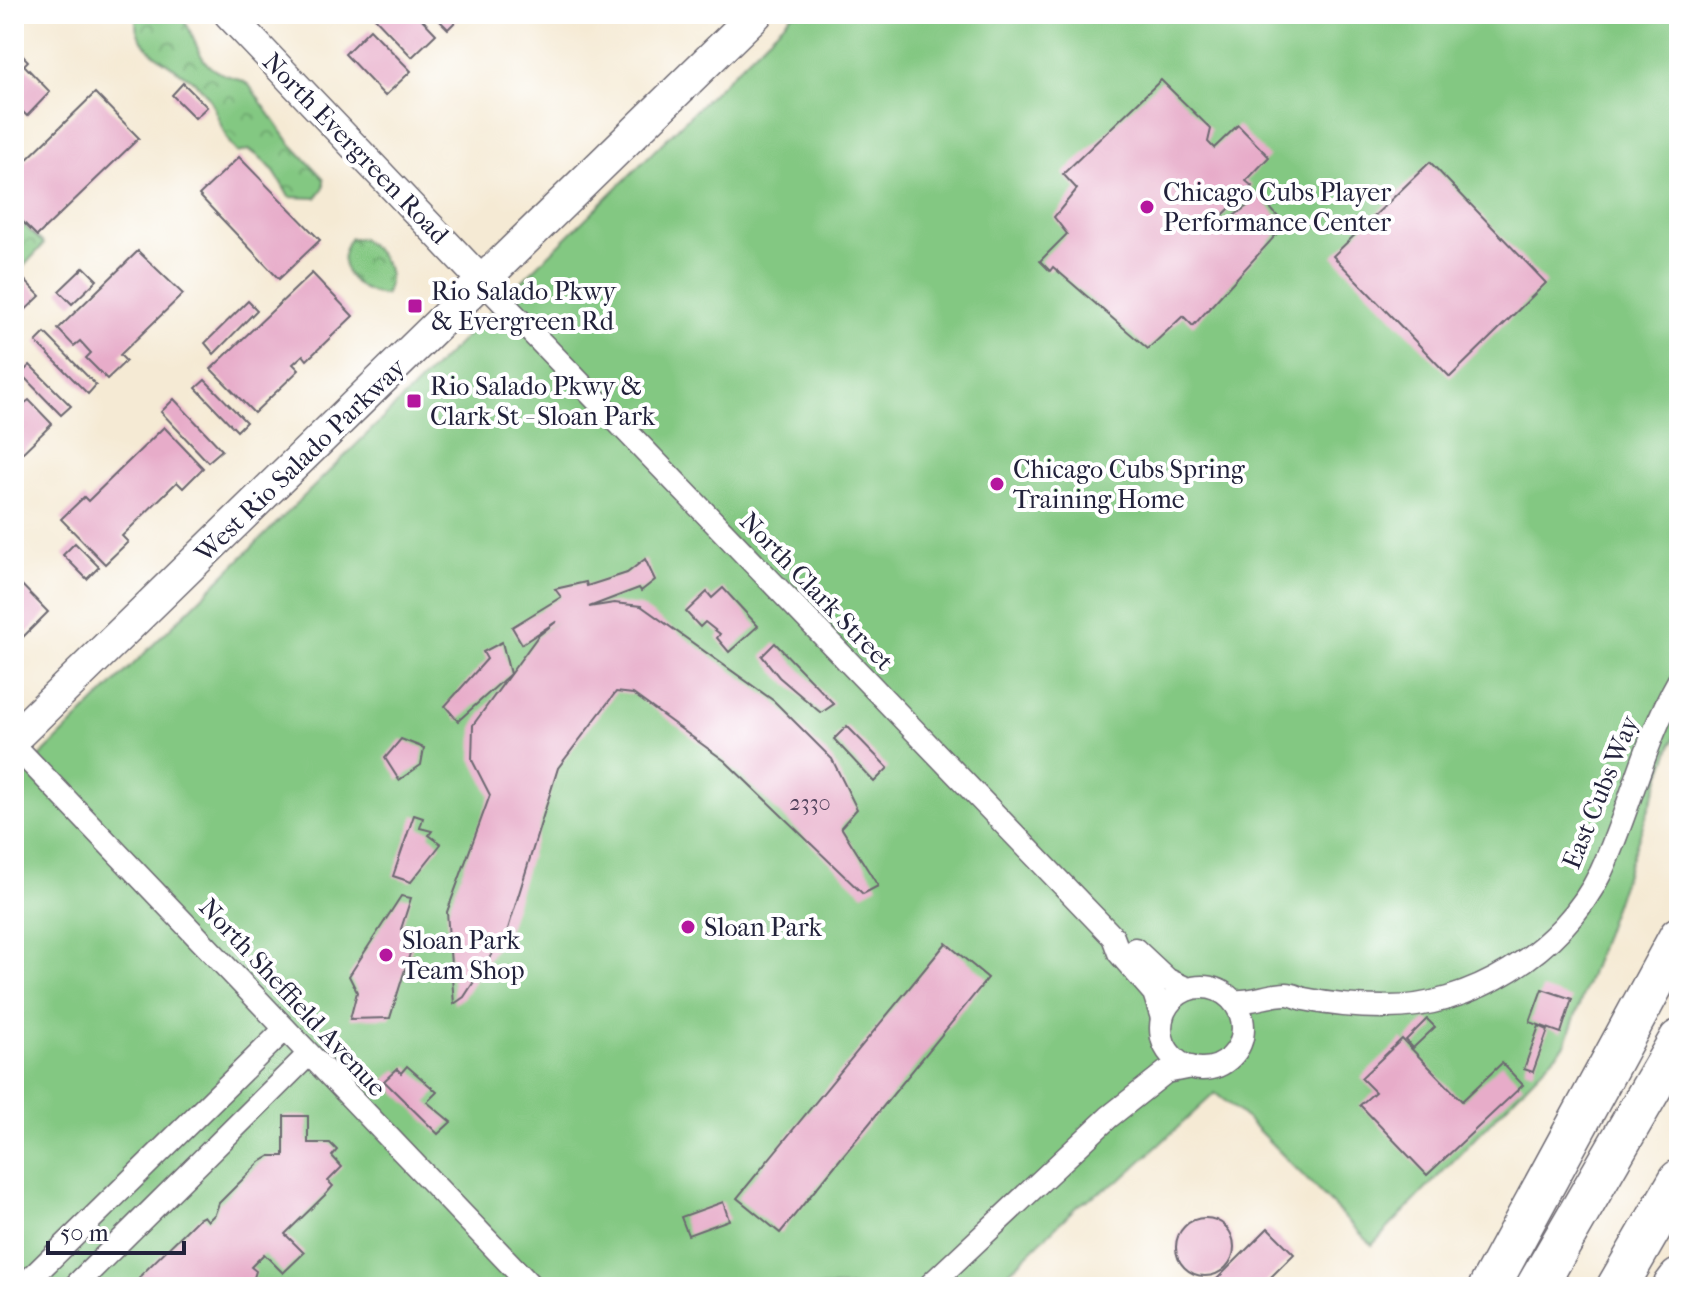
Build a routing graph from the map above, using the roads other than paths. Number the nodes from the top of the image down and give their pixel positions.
1 (228, 14) edge
2 (756, 14) edge
3 (483, 282) junction
4 (1679, 680) edge
5 (14, 738) edge
6 (14, 745) edge
7 (1113, 937) junction
8 (1679, 937) edge
9 (1188, 989) junction
10 (1306, 1000) junction
11 (1233, 1001) junction
12 (1162, 1025) junction
13 (285, 1029) junction
14 (1242, 1032) junction
15 (1679, 1040) edge
16 (309, 1054) junction
17 (1191, 1067) junction
18 (1109, 1117) junction
19 (1679, 1180) edge
20 (56, 1254) junction
21 (1679, 1279) edge
22 (78, 1283) edge
23 (22, 1287) edge
24 (532, 1287) edge
25 (928, 1287) edge
26 (1489, 1287) edge
27 (1536, 1287) edge
28 (1617, 1287) edge
29 (1673, 1287) edge

1 - 3 street, North Evergreen Road
2 - 3 main road, West Rio Salado Parkway
3 - 5 main road, West Rio Salado Parkway
3 - 7 street, North Clark Street
4 - 10 street, East Cubs Way
6 - 13 street, North Sheffield Avenue
7 - 9 street, North Clark Street
7 - 12 street, North Clark Street
8 - 26 highway
9 - 11 street, East Cubs Way
9 - 12 street
10 - 11 street, East Cubs Way
10 - 14 street, East Cubs Way
11 - 14 street
12 - 17 street
12 - 18 street
13 - 16 street, North Sheffield Avenue
13 - 20 street
14 - 17 street, East Cubs Way
15 - 27 highway
16 - 22 street
16 - 24 street, North Sheffield Avenue
17 - 18 street, East Cubs Way
18 - 25 street
19 - 28 highway
20 - 22 street
20 - 23 street
21 - 29 highway

